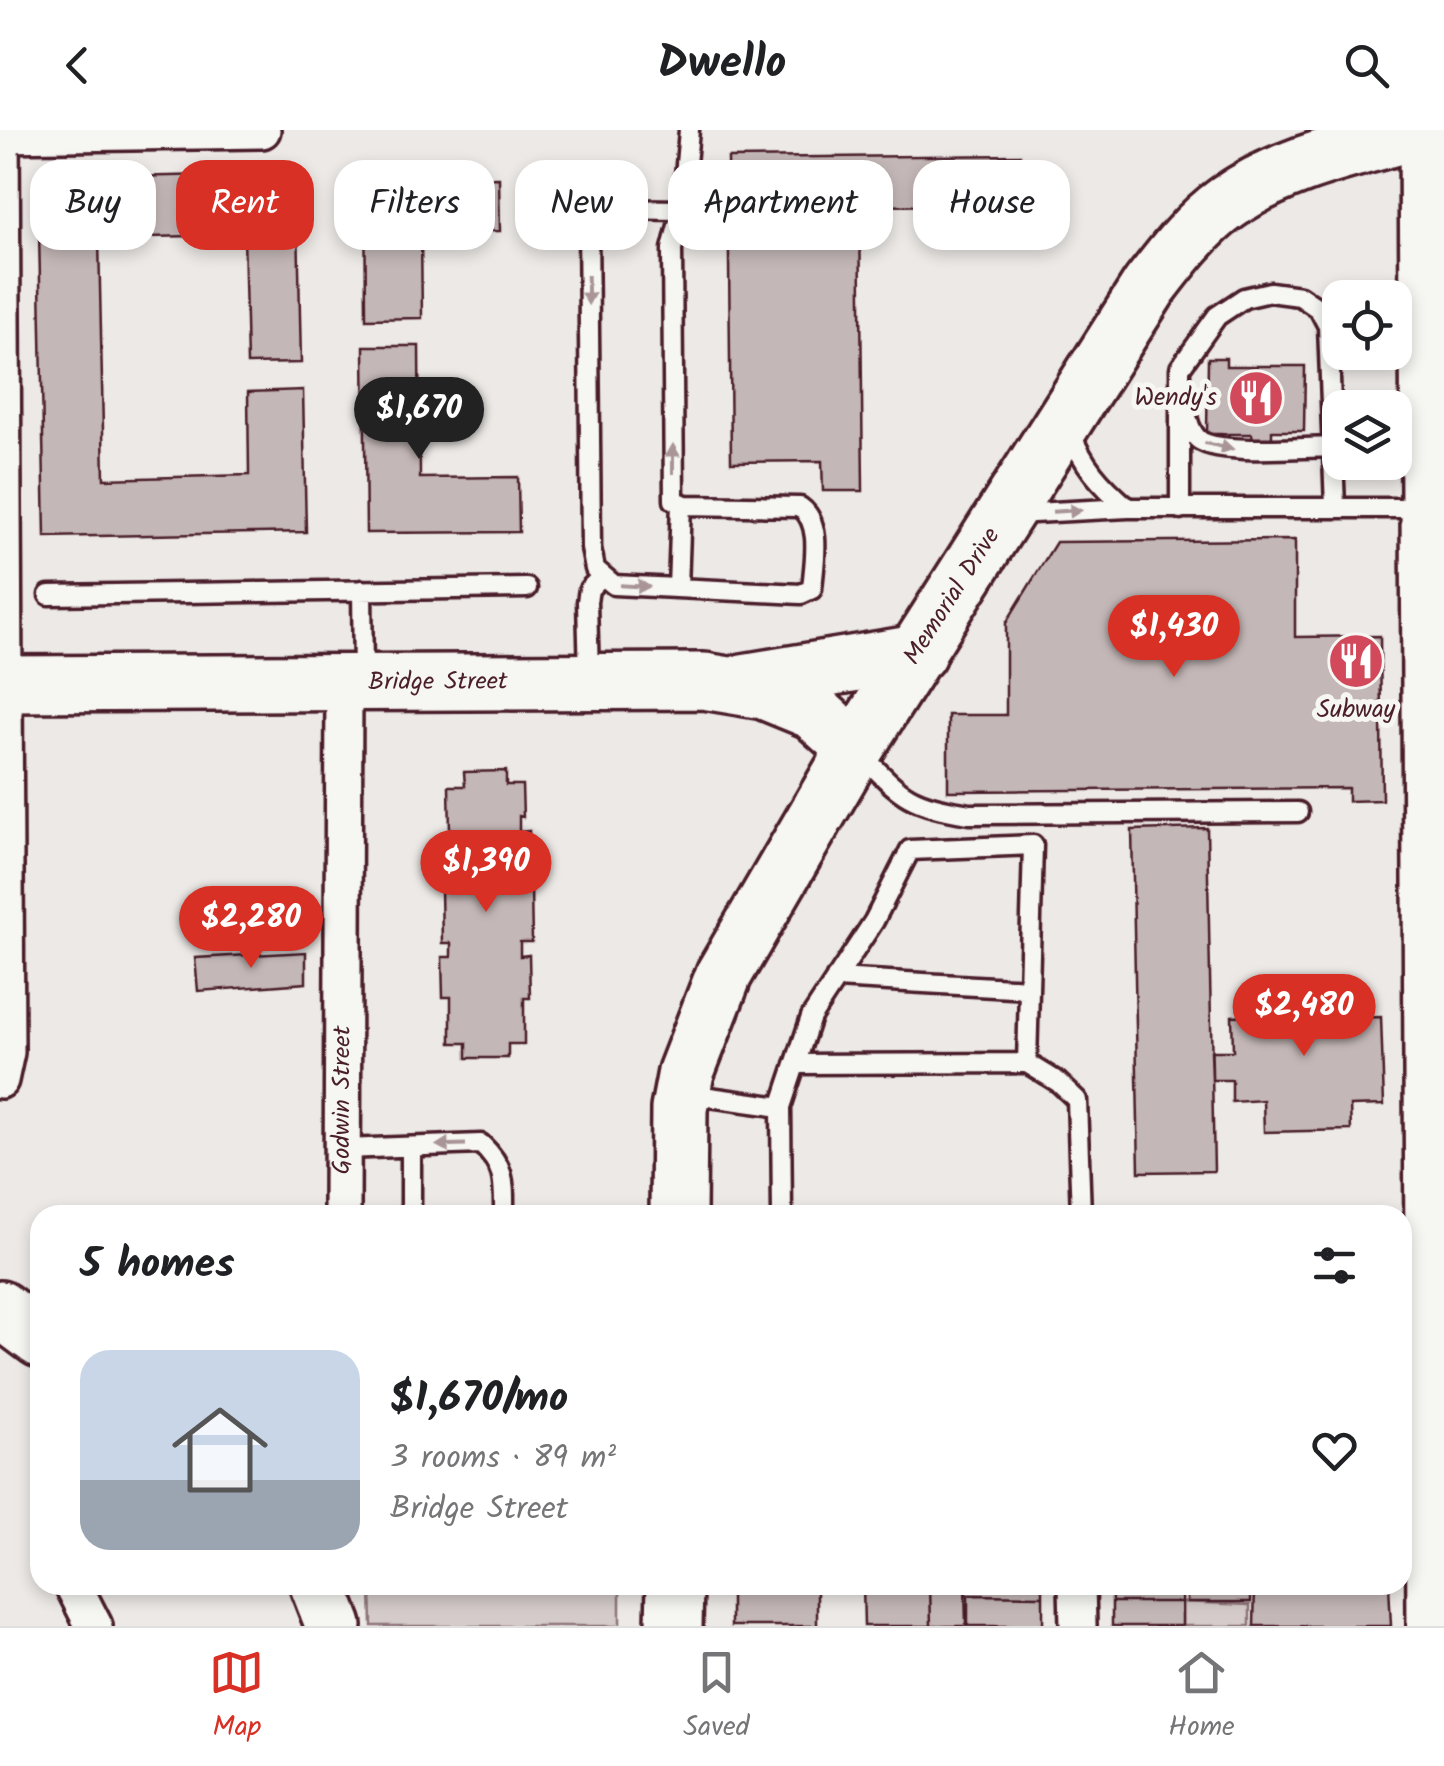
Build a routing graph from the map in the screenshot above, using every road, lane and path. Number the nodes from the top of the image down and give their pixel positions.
1 (262, 130) edge
2 (689, 130) edge
3 (1424, 130) edge
4 (0, 133) edge
5 (1323, 143) edge
6 (686, 160) edge
7 (668, 210) edge
8 (672, 250) edge
9 (1180, 368) junction
10 (0, 387) edge
11 (1331, 390) edge
12 (1065, 421) junction
13 (1322, 448) edge
14 (1335, 480) edge
15 (681, 503) junction
16 (1336, 507) junction
17 (1128, 508) junction
18 (1428, 508) junction
19 (1180, 509) junction
20 (1006, 514) junction
21 (602, 576) junction
22 (526, 588) dead end
23 (678, 588) junction
24 (362, 590) junction
25 (49, 595) dead end
26 (918, 653) junction
27 (589, 682) junction
28 (354, 683) junction
29 (1, 684) edge
30 (731, 684) junction
31 (855, 748) junction
32 (1298, 812) dead end
33 (1437, 899) edge
34 (836, 978) junction
35 (1029, 990) junction
36 (1026, 1063) junction
37 (795, 1064) junction
38 (0, 1080) edge
39 (682, 1093) junction
40 (780, 1107) junction
41 (411, 1146) junction
42 (342, 1148) junction
43 (342, 1205) edge
44 (411, 1205) edge
45 (504, 1205) edge
46 (678, 1205) edge
47 (782, 1205) edge
48 (1082, 1205) edge
49 (0, 1309) edge
50 (30, 1332) edge
51 (1427, 1492) edge
52 (78, 1595) edge
53 (322, 1595) edge
54 (676, 1595) edge
55 (1076, 1595) edge
56 (94, 1626) edge
57 (334, 1626) edge
58 (674, 1626) edge
59 (1078, 1626) edge
60 (1435, 1626) edge

1 - 4 street
2 - 6 lane
3 - 5 main road, Memorial Drive
3 - 18 main road
4 - 10 street
5 - 12 main road, Memorial Drive
7 -> 21 lane
15 -> 8 lane
9 - 11 lane
9 -> 13 lane
9 - 19 lane
10 - 29 street
12 - 17 lane
12 - 20 main road, Memorial Drive
14 - 16 lane
15 - 23 lane
15 - 23 lane
16 - 18 lane
16 - 19 lane
17 - 19 lane
20 -> 17 lane
18 - 33 main road
20 - 26 main road, Memorial Drive
21 -> 23 lane
21 - 27 lane
22 - 24 lane
24 - 25 lane
24 - 28 lane
26 - 30 main road
26 - 31 main road, Memorial Drive
27 - 28 main road, Bridge Street
27 - 30 main road, Bridge Street
28 - 29 main road, Bridge Street
28 - 42 street, Godwin Street
29 - 38 street
30 - 31 main road, Bridge Street
31 - 32 lane
31 - 39 main road, Memorial Drive
33 - 51 main road
34 - 35 lane
34 - 35 lane
34 - 37 lane
35 - 36 lane
36 - 37 lane
36 - 48 lane
37 - 40 lane
39 - 40 lane
39 - 46 main road, Memorial Drive
40 - 47 lane
41 - 42 lane
41 - 44 lane
45 -> 41 lane
42 - 43 street, Godwin Street
49 - 50 main road
51 - 60 main road
52 - 56 street
53 - 57 main road
54 - 58 main road
55 - 59 street

